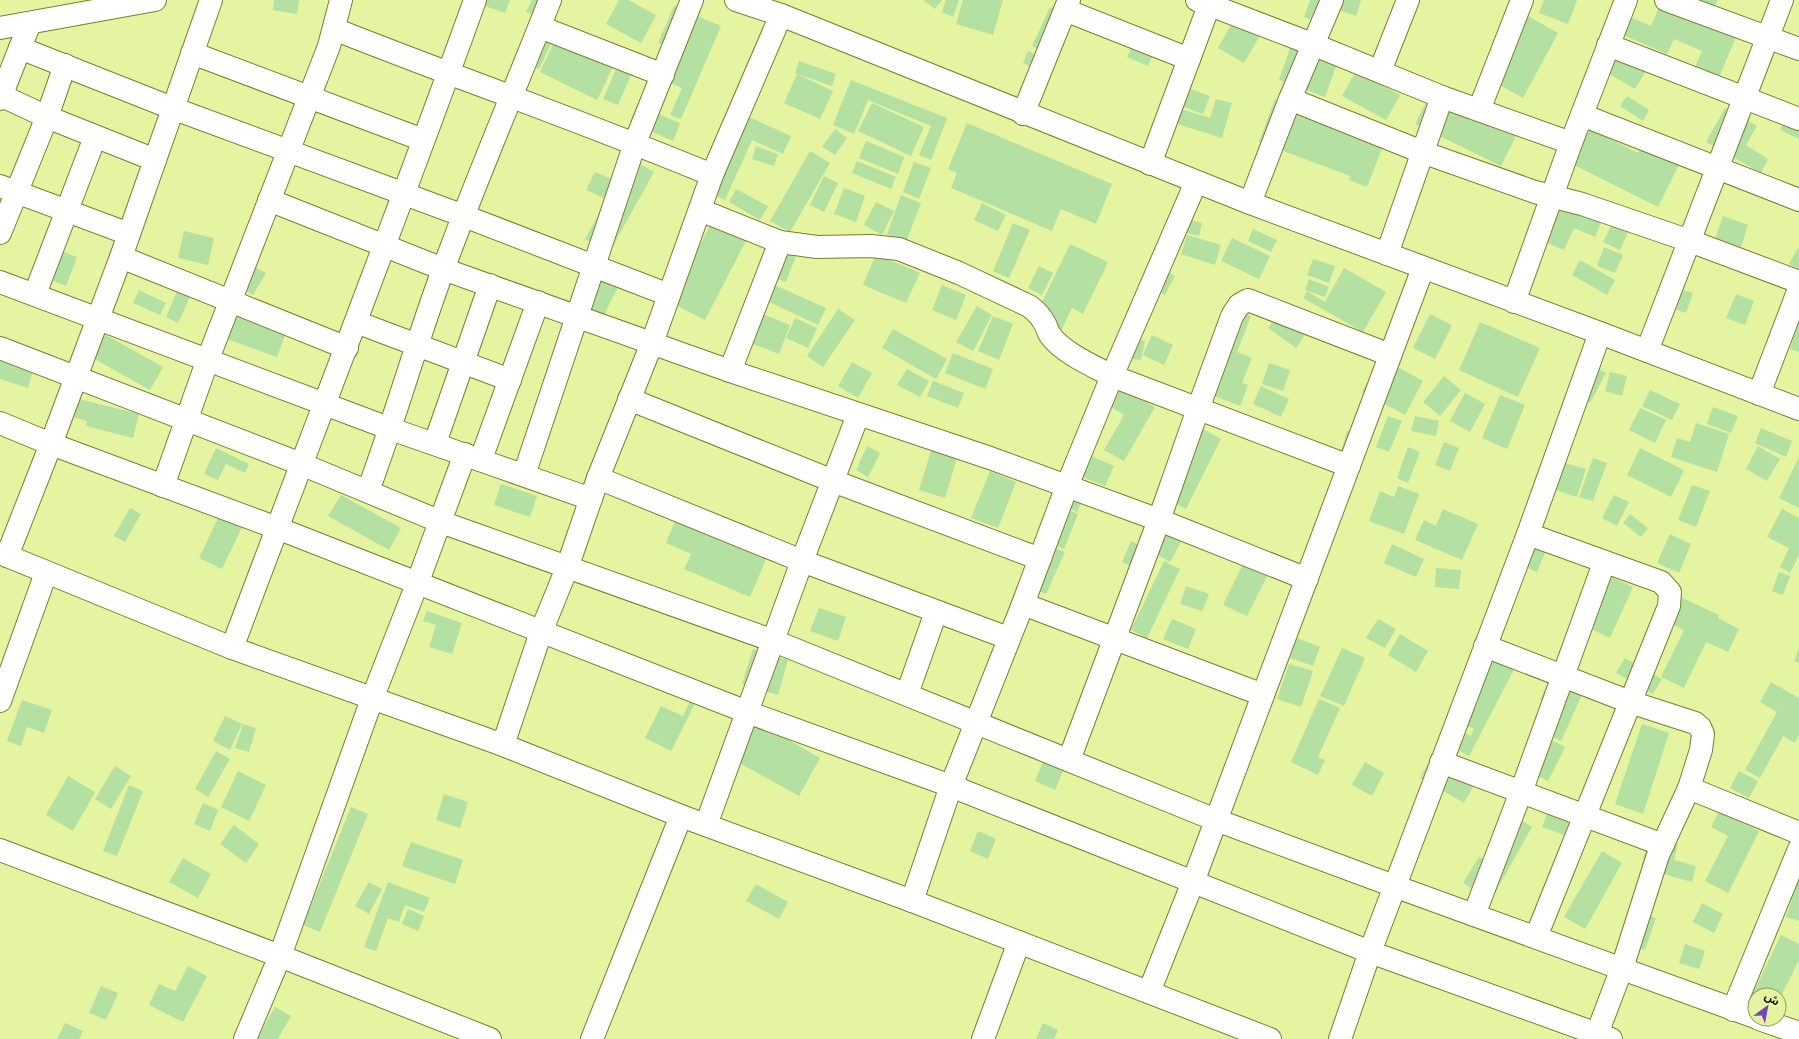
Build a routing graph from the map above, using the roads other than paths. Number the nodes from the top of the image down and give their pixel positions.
1 (155, 0) edge
2 (211, 0) edge
3 (341, 0) edge
4 (475, 0) edge
5 (550, 0) edge
6 (692, 0) edge
7 (736, 0) edge
8 (1332, 0) edge
9 (1408, 0) edge
10 (1522, 0) edge
11 (1626, 0) edge
12 (1666, 0) edge
13 (1782, 0) edge
14 (1206, 2) edge
15 (1067, 5) edge
16 (781, 15) junction
17 (30, 22) junction
18 (540, 27) junction
19 (0, 28) edge
20 (334, 30) junction
21 (1767, 38) junction
22 (1312, 44) junction
23 (1608, 45) junction
24 (20, 48) junction
25 (1799, 50) edge
26 (192, 54) junction
27 (1189, 59) junction
28 (65, 65) junction
29 (1380, 71) junction
30 (448, 74) junction
31 (663, 75) junction
32 (511, 96) junction
33 (0, 97) edge
34 (1442, 97) junction
35 (309, 98) junction
36 (1744, 98) junction
37 (1290, 99) junction
38 (172, 108) junction
39 (1479, 110) junction
40 (1023, 114) junction
41 (1582, 115) junction
42 (47, 117) junction
43 (1799, 119) edge
44 (95, 137) junction
45 (423, 140) junction
46 (635, 143) junction
47 (1571, 143) junction
48 (288, 151) junction
49 (1422, 152) junction
50 (154, 160) junction
51 (1150, 164) junction
52 (1718, 168) junction
53 (712, 175) junction
54 (1196, 182) junction
55 (8, 189) edge
56 (402, 195) junction
57 (1552, 196) junction
58 (269, 200) junction
59 (1799, 200) edge
60 (1250, 204) junction
61 (66, 210) junction
62 (700, 210) junction
63 (464, 216) junction
64 (0, 233) edge
65 (129, 234) junction
66 (1690, 241) junction
67 (780, 242) junction
68 (384, 245) junction
69 (1387, 254) junction
70 (120, 257) junction
71 (593, 266) junction
72 (1423, 268) junction
73 (443, 269) junction
74 (0, 282) edge
75 (1799, 282) edge
76 (490, 285) junction
77 (1799, 289) edge
78 (35, 294) junction
79 (669, 295) junction
80 (231, 300) junction
81 (538, 302) junction
82 (1514, 302) junction
83 (578, 316) junction
84 (98, 317) junction
85 (356, 322) junction
86 (1600, 333) junction
87 (652, 343) junction
88 (416, 345) junction
89 (0, 348) edge
90 (347, 348) junction
91 (1647, 351) junction
92 (1390, 355) junction
93 (208, 359) junction
94 (462, 362) junction
95 (730, 371) junction
96 (75, 376) junction
97 (1112, 376) junction
98 (510, 380) junction
99 (1759, 394) junction
100 (630, 399) junction
101 (326, 404) junction
102 (1198, 409) junction
103 (1799, 409) edge
104 (858, 415) junction
105 (186, 419) junction
106 (0, 423) edge
107 (391, 429) junction
108 (51, 444) junction
109 (434, 444) junction
110 (473, 457) junction
111 (301, 464) junction
112 (1349, 466) junction
113 (524, 475) junction
114 (598, 478) junction
115 (833, 481) junction
116 (163, 486) junction
117 (1067, 486) junction
118 (368, 491) junction
119 (591, 499) junction
120 (1159, 520) junction
121 (441, 522) junction
122 (277, 528) junction
123 (1528, 534) junction
124 (3, 555) edge
125 (1040, 559) junction
126 (802, 561) junction
127 (1604, 563) junction
128 (567, 568) junction
129 (46, 573) junction
130 (1307, 579) junction
131 (418, 584) junction
132 (1023, 604) junction
133 (936, 612) junction
134 (541, 632) junction
135 (1008, 638) junction
136 (1115, 638) junction
137 (774, 641) junction
138 (1485, 646) junction
139 (232, 648) junction
140 (1564, 676) junction
141 (907, 694) junction
142 (1263, 695) junction
143 (372, 699) junction
144 (0, 701) edge
145 (1630, 702) junction
146 (747, 712) junction
147 (976, 721) junction
148 (503, 745) junction
149 (1069, 760) junction
150 (1441, 762) junction
151 (951, 786) junction
152 (1689, 788) junction
153 (1521, 792) junction
154 (682, 816) junction
155 (1586, 816) junction
156 (1216, 820) junction
157 (706, 825) junction
158 (1799, 833) edge
159 (1663, 845) junction
160 (1799, 849) edge
161 (0, 850) edge
162 (1193, 882) junction
163 (1394, 886) junction
164 (912, 901) junction
165 (1474, 915) junction
166 (1536, 937) junction
167 (1019, 942) junction
168 (1370, 952) junction
169 (280, 956) junction
170 (1622, 968) junction
171 (1149, 992) junction
172 (1733, 1010) junction
173 (1747, 1015) edge
174 (1782, 1027) edge
175 (1799, 1033) edge
176 (1601, 1037) edge
177 (245, 1039) edge
178 (490, 1039) edge
179 (592, 1039) edge
180 (983, 1039) edge
181 (1270, 1039) edge
182 (1340, 1039) edge

1 - 17 street
2 - 26 street
3 - 20 street
4 - 30 street
5 - 18 street
6 - 31 street
7 - 16 street
8 - 22 street
9 - 29 street
10 - 39 street
11 - 23 street
12 - 21 street
13 - 21 street
14 - 22 street
14 - 27 street
15 - 27 street
15 - 40 street
16 - 40 street
16 - 53 street
17 - 19 street
17 - 24 street
18 - 31 street
18 - 32 street
20 - 30 street
20 - 35 street
21 - 25 street
21 - 36 street
22 - 29 street
22 - 37 street
23 - 36 street
23 - 41 street
24 - 28 street
24 - 33 street
26 - 35 street
26 - 38 street
27 - 51 street
28 - 38 street
28 - 42 street
29 - 34 street
30 - 32 street
30 - 45 street
31 - 46 street
32 - 46 street
32 - 63 street
33 - 42 street
34 - 39 street
34 - 49 street
35 - 45 street
35 - 48 street
36 - 43 street
36 - 52 street
37 - 49 street
37 - 60 street
38 - 48 street
38 - 50 street
39 - 47 street
40 - 51 street
41 - 47 street
41 - 52 street
42 - 44 street
42 - 55 street
44 - 50 street
44 - 61 street
45 - 56 street
46 - 53 street
46 - 71 street
47 - 57 street
48 - 56 street
48 - 58 street
49 - 57 street
49 - 69 street
50 - 65 street
51 - 54 street
52 - 59 street
52 - 66 street
53 - 62 street
54 - 60 street
54 - 97 street
55 - 61 street
55 - 64 street
56 - 63 street
56 - 68 street
57 - 66 street
57 - 82 street
58 - 68 street
58 - 80 street
60 - 69 street
61 - 65 street
61 - 78 street
62 - 67 street
62 - 79 street
63 - 71 street
63 - 73 street
65 - 70 street
66 - 75 street
66 - 91 street
67 - 95 street
67 - 97 street
68 - 73 street
68 - 85 street
69 - 72 street
70 - 80 street
70 - 84 street
71 - 79 street
71 - 83 street
72 - 82 street
72 - 92 street
73 - 76 street
73 - 88 street
74 - 78 street
76 - 81 street
76 - 94 street
77 - 99 street
78 - 84 street
79 - 87 street
80 - 90 street
80 - 93 street
81 - 83 street
81 - 98 street
82 - 86 street
83 - 87 street
83 - 113 street
84 - 93 street
84 - 96 street
85 - 88 street
85 - 90 street
86 - 91 street
86 - 123 street
87 - 95 street
87 - 100 street
88 - 94 street
88 - 107 street
89 - 96 street
90 - 101 street
91 - 99 street
92 - 102 street
92 - 112 street
93 - 101 street
93 - 105 street
94 - 98 street
94 - 109 street
95 - 104 street
96 - 105 street
96 - 108 street
97 - 102 street
97 - 117 street
98 - 110 street
99 - 103 street
100 - 114 street
100 - 115 street
101 - 107 street
101 - 111 street
102 - 112 street
102 - 120 street
104 - 115 street
104 - 117 street
105 - 111 street
105 - 116 street
106 - 108 street
107 - 109 street
107 - 118 street
108 - 116 street
108 - 124 street
109 - 110 street
110 - 113 street
110 - 121 street
111 - 118 street
111 - 122 street
112 - 130 street
113 - 119 street
114 - 119 street
114 - 126 street
115 - 125 street
115 - 126 street
116 - 122 street
117 - 120 street
117 - 125 street
118 - 121 street
119 - 128 street
120 - 130 street
120 - 136 street
121 - 128 street
121 - 131 street
122 - 131 street
122 - 139 street
123 - 127 street
123 - 138 street
124 - 129 street
125 - 132 street
126 - 133 street
126 - 137 street
127 - 140 street
127 - 145 street
128 - 134 street
128 - 137 street
129 - 139 street
129 - 144 street
130 - 142 street
131 - 134 street
131 - 143 street
132 - 135 street
132 - 136 street
133 - 135 street
133 - 141 street
134 - 146 street
134 - 148 street
135 - 147 street
136 - 142 street
136 - 149 street
137 - 141 street
137 - 146 street
138 - 140 street
138 - 150 street
139 - 143 street
140 - 145 street
140 - 153 street
141 - 147 street
142 - 156 street
143 - 148 street
143 - 169 street
145 - 152 street
145 - 155 street
146 - 151 street
146 - 157 street
147 - 149 street
147 - 151 street
148 - 154 street
149 - 156 street
150 - 153 street
150 - 163 street
151 - 162 street
151 - 164 street
152 - 158 street
152 - 159 street
153 - 155 street
153 - 165 street
154 - 157 street
154 - 179 street
155 - 159 street
155 - 166 street
156 - 162 street
156 - 163 street
157 - 164 street
159 - 170 street
160 - 172 street
161 - 169 street
162 - 168 street
162 - 171 street
163 - 165 street
163 - 168 street
164 - 167 street
165 - 166 street
166 - 170 street
167 - 171 street
167 - 180 street
168 - 176 street
168 - 182 street
169 - 177 street
169 - 178 street
170 - 172 street
170 - 176 street
171 - 181 street
172 - 173 street
174 - 175 street

